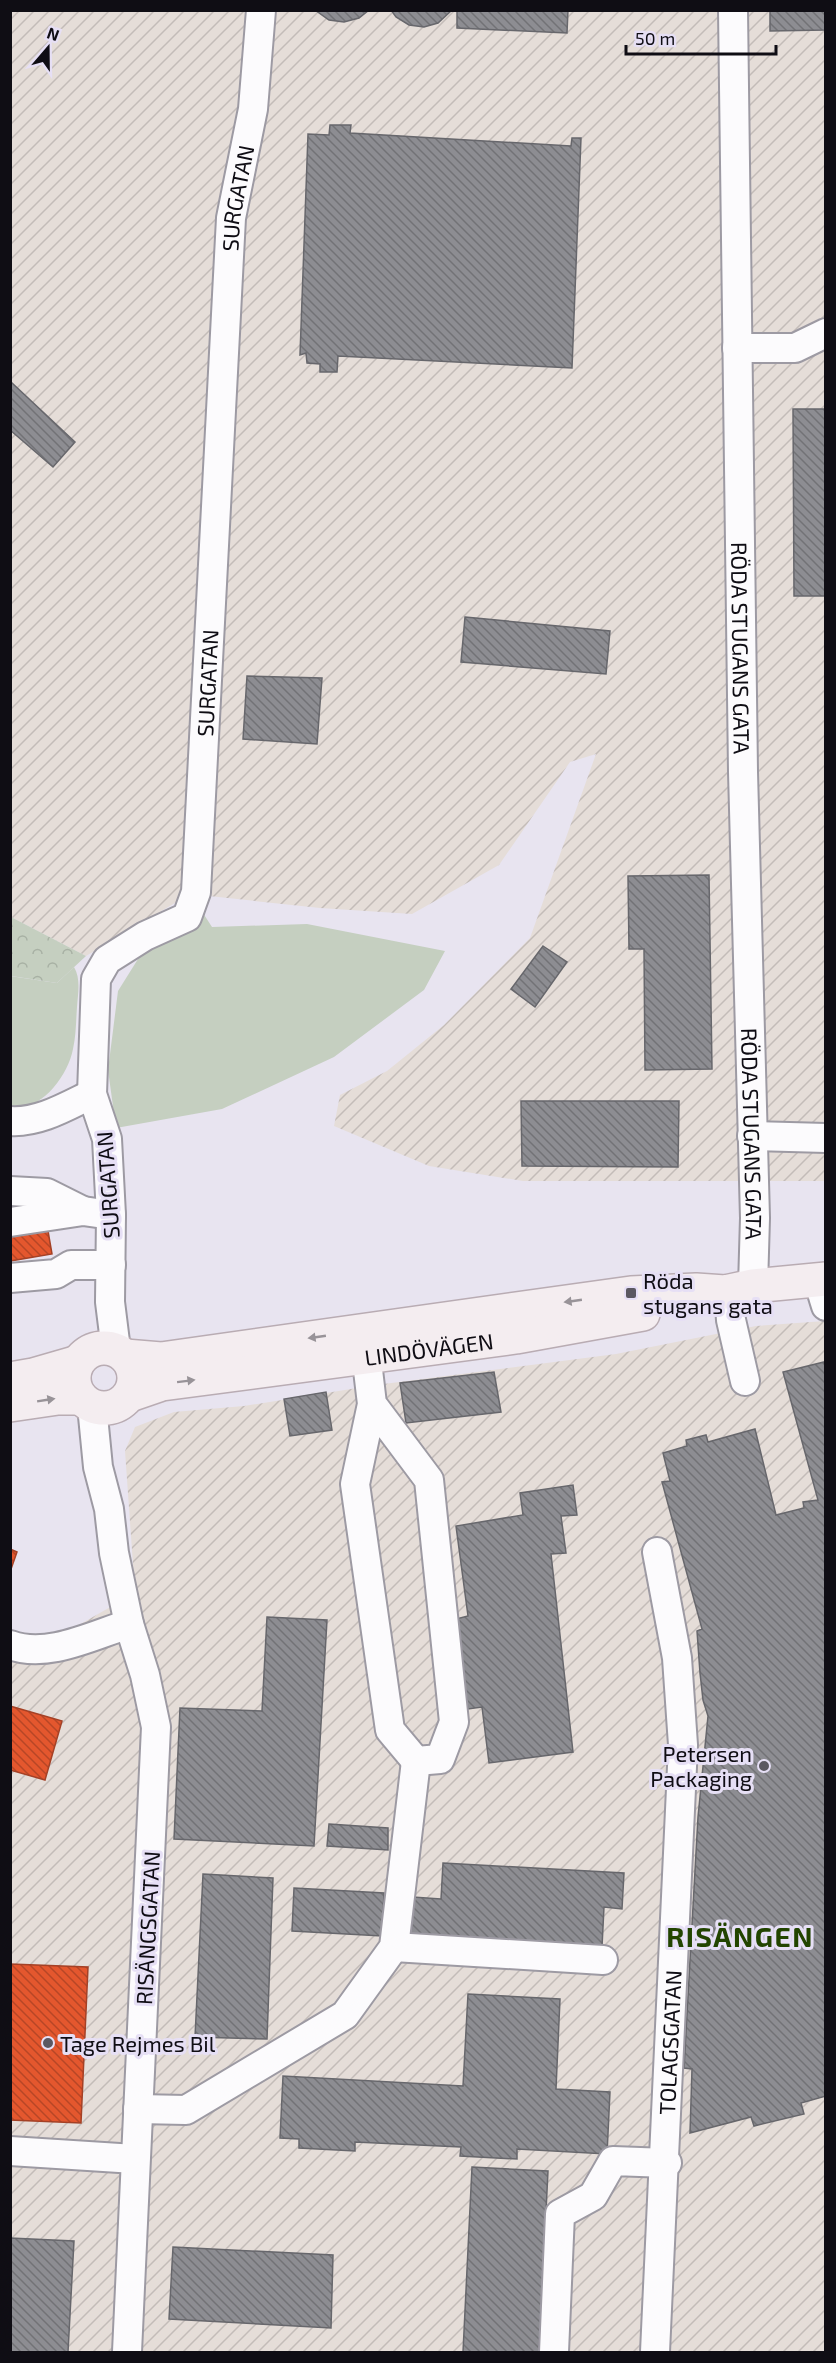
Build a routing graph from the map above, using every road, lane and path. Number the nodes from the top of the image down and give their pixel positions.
1 (261, 10) edge
2 (733, 10) edge
3 (825, 333) edge
4 (737, 348) junction
5 (92, 1094) junction
6 (10, 1120) edge
7 (752, 1136) junction
8 (825, 1138) edge
9 (10, 1191) edge
10 (83, 1211) junction
11 (111, 1215) junction
12 (10, 1222) edge
13 (111, 1265) junction
14 (10, 1278) edge
15 (823, 1288) edge
16 (736, 1290) junction
17 (365, 1344) junction
18 (103, 1354) junction
19 (10, 1378) edge
20 (745, 1382) dead end
21 (104, 1402) junction
22 (372, 1404) junction
23 (10, 1405) edge
24 (657, 1552) dead end
25 (129, 1624) junction
26 (10, 1645) edge
27 (416, 1761) junction
28 (394, 1947) junction
29 (603, 1960) dead end
30 (138, 2109) junction
31 (10, 2151) edge
32 (135, 2159) junction
33 (665, 2163) junction
34 (127, 2352) edge
35 (554, 2352) edge
36 (655, 2352) edge

1 - 5 street, SURGATAN
2 - 4 street, RÖDA STUGANS GATA
3 - 4 street
4 - 7 street, RÖDA STUGANS GATA
5 - 6 street
5 - 11 street, SURGATAN
7 - 8 street
7 - 16 street, RÖDA STUGANS GATA
9 - 10 street
10 - 11 street
10 - 12 street
11 - 13 street, SURGATAN
13 - 14 street
13 - 18 street, SURGATAN
15 - 16 main road, LINDÖVÄGEN
16 - 17 main road, LINDÖVÄGEN
16 - 20 street, RÖDA STUGANS GATA
17 -> 18 main road, LINDÖVÄGEN
21 -> 17 main road, LINDÖVÄGEN
17 - 22 street
18 - 19 main road, LINDÖVÄGEN
18 - 21 main road
18 - 21 main road
23 -> 21 main road, LINDÖVÄGEN
21 - 25 street, RISÄNGSGATAN
22 - 27 street
22 - 27 street
24 - 33 street, TOLAGSGATAN
25 - 26 street
25 - 30 street, RISÄNGSGATAN
27 - 28 street
28 - 29 street
28 - 30 street
30 - 32 street, RISÄNGSGATAN
31 - 32 street
32 - 34 street, RISÄNGSGATAN
33 - 35 street
33 - 36 street, TOLAGSGATAN

